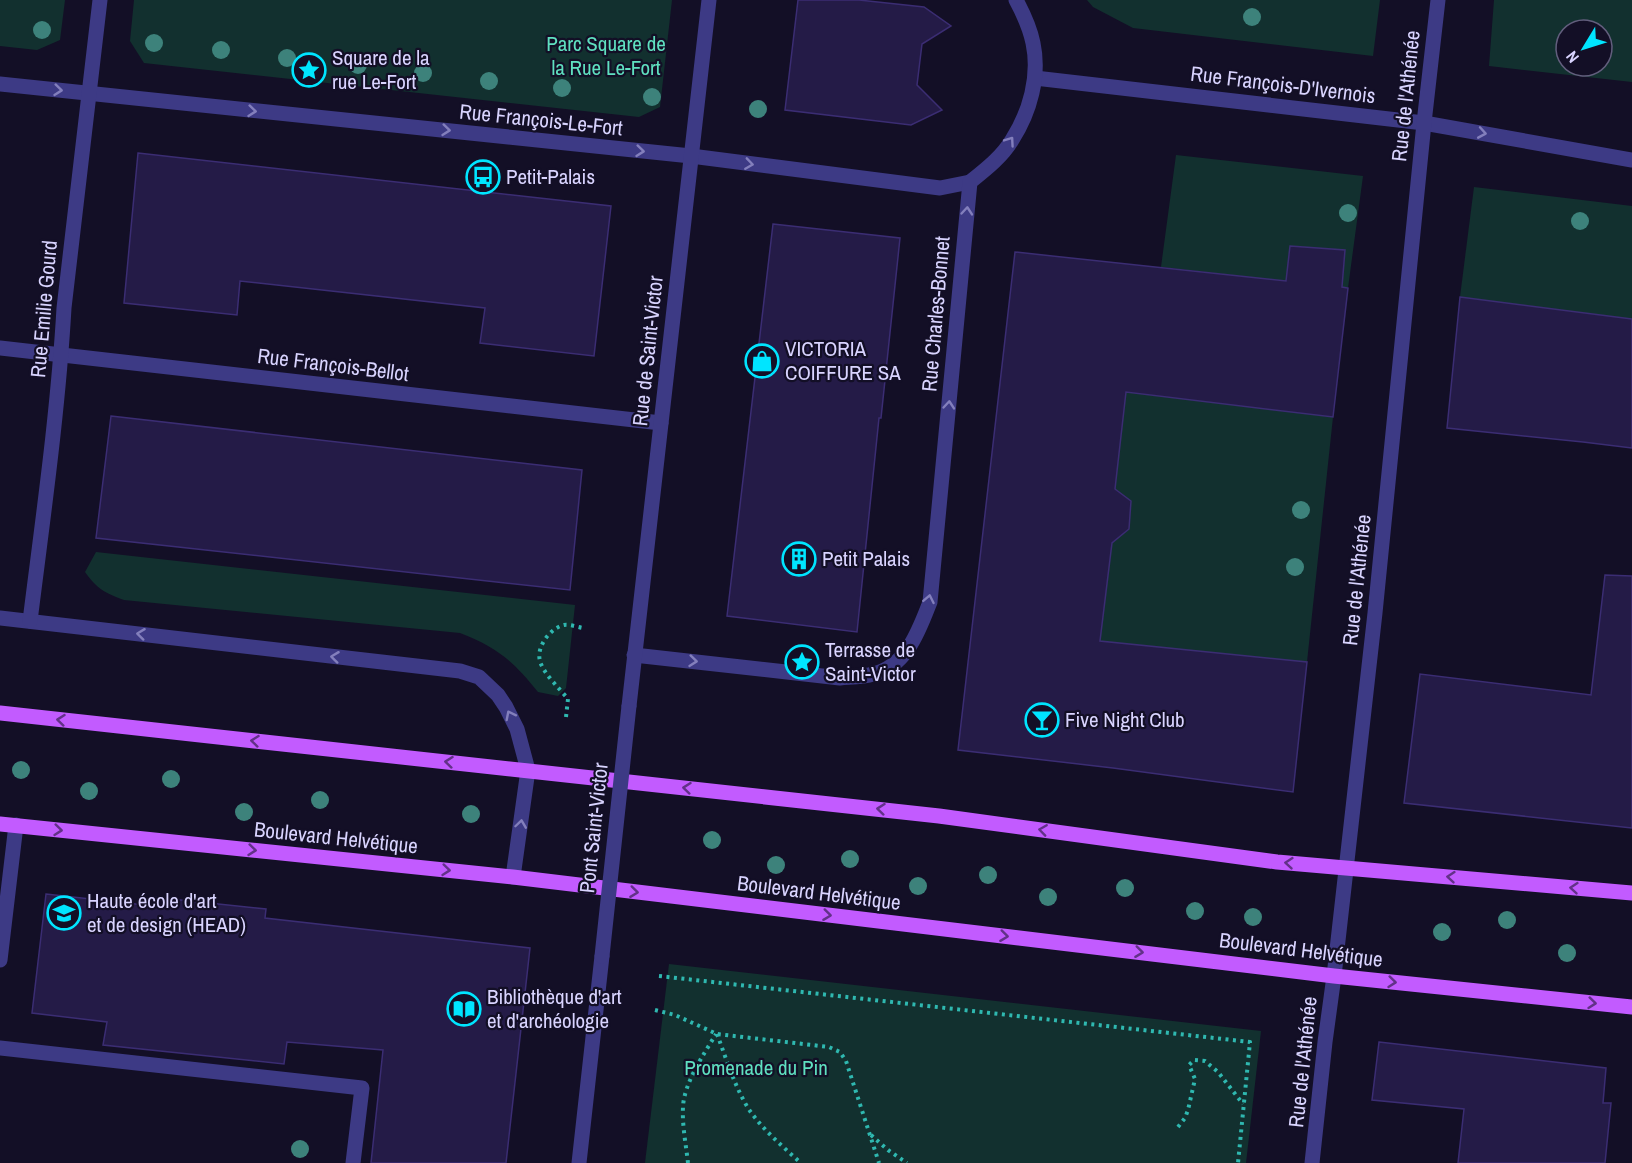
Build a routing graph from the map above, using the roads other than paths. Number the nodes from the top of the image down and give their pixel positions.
1 (100, 0) edge
2 (709, 0) edge
3 (1016, 0) edge
4 (1438, 0) edge
5 (1035, 78) junction
6 (0, 84) edge
7 (89, 93) junction
8 (1424, 123) junction
9 (691, 156) junction
10 (1632, 160) edge
11 (970, 182) junction
12 (0, 348) edge
13 (62, 355) junction
14 (661, 423) junction
15 (0, 618) edge
16 (30, 621) junction
17 (634, 655) junction
18 (629, 706) joint
19 (0, 713) edge
20 (528, 770) junction
21 (0, 824) edge
22 (16, 825) junction
23 (1347, 868) junction
24 (513, 877) junction
25 (1632, 893) edge
26 (0, 960) edge
27 (1334, 976) junction
28 (1632, 1007) edge
29 (0, 1048) edge
30 (353, 1163) edge
31 (579, 1163) edge
32 (1312, 1163) edge

1 - 7 street, Rue Emilie Gourd
2 - 9 street, Rue de Saint-Victor
3 - 5 street
4 - 8 street, Rue de l'Athénée
5 - 8 street, Rue François-D'Ivernois
11 -> 5 street
6 -> 7 street, Rue François-Le-Fort
7 -> 9 street, Rue François-Le-Fort
7 - 13 street, Rue Emilie Gourd
8 -> 10 street, Rue François-D'Ivernois
8 - 23 street, Rue de l'Athénée
9 -> 11 street, Rue François-Le-Fort
9 - 14 street, Rue de Saint-Victor
17 -> 11 street, Rue Charles-Bonnet
12 - 13 street, Rue François-Bellot
13 - 14 street, Rue François-Bellot
13 - 16 street, Rue Emilie Gourd
14 - 17 street, Rue de Saint-Victor
15 - 16 street
20 -> 16 street
17 - 18 street, Rue de Saint-Victor
18 - 31 street, Pont Saint-Victor, bridge
20 -> 19 main road
23 -> 20 main road
24 -> 20 street
21 - 22 main road, Boulevard Helvétique
22 -> 24 main road, Boulevard Helvétique
22 - 26 street
25 -> 23 main road
23 - 27 street, Rue de l'Athénée
24 -> 27 main road, Boulevard Helvétique
27 -> 28 main road, Boulevard Helvétique
27 - 32 street, Rue de l'Athénée
29 - 30 street

